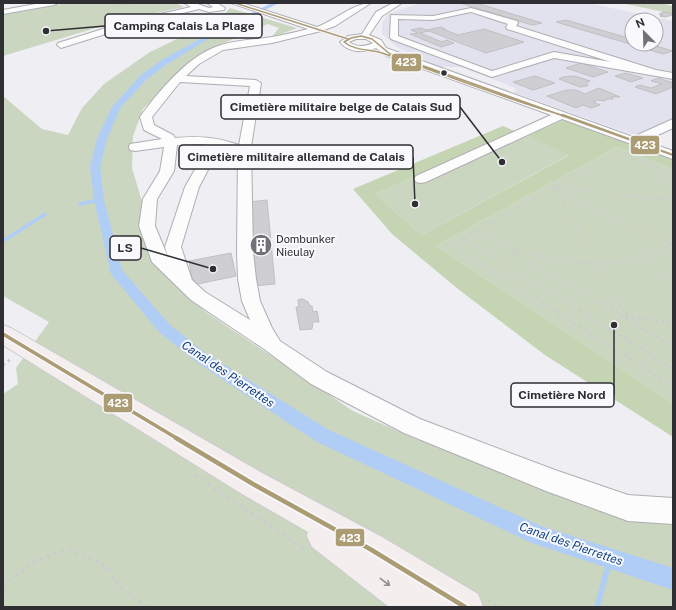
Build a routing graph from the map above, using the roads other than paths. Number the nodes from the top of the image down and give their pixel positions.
1 (8, 3) edge
2 (48, 3) edge
3 (54, 3) edge
4 (188, 3) edge
5 (211, 3) edge
6 (236, 3) edge
7 (367, 3) edge
8 (398, 3) edge
9 (3, 4) edge
10 (199, 7) junction
11 (3, 12) edge
12 (318, 29) junction
13 (364, 37) junction
14 (348, 39) junction
15 (378, 44) junction
16 (61, 45) dead end
17 (359, 48) junction
18 (570, 62) dead end
19 (556, 66) dead end
20 (652, 72) junction
21 (673, 76) edge
22 (177, 79) junction
23 (501, 84) dead end
24 (485, 90) junction
25 (562, 115) junction
26 (673, 123) edge
27 (634, 141) junction
28 (171, 142) junction
29 (217, 142) junction
30 (135, 147) dead end
31 (244, 151) junction
32 (673, 154) edge
33 (421, 179) dead end
34 (183, 282) junction
35 (3, 334) edge
36 (273, 346) junction
37 (253, 484) junction
38 (673, 511) edge
39 (418, 607) edge
40 (465, 607) edge

1 - 9 street
2 - 11 street
3 - 11 street
4 - 10 street
5 - 10 street
6 - 12 street
7 - 12 street
8 - 13 street
10 - 16 street
12 - 14 street
12 - 22 street
13 - 14 street
13 - 15 street
14 - 17 street
15 - 17 street
15 - 24 street
17 - 24 street
18 - 19 street
20 - 20 street
20 - 21 street
22 - 28 street
22 - 31 street
23 - 24 street
24 - 25 street
25 - 27 street
25 - 33 street
26 - 27 street
27 - 32 street
28 - 29 street
28 - 30 street
28 - 34 street
29 - 31 street
29 - 34 street
31 - 36 street
34 - 36 street
35 - 37 main road
36 - 38 street
37 -> 39 main road
37 - 40 main road

